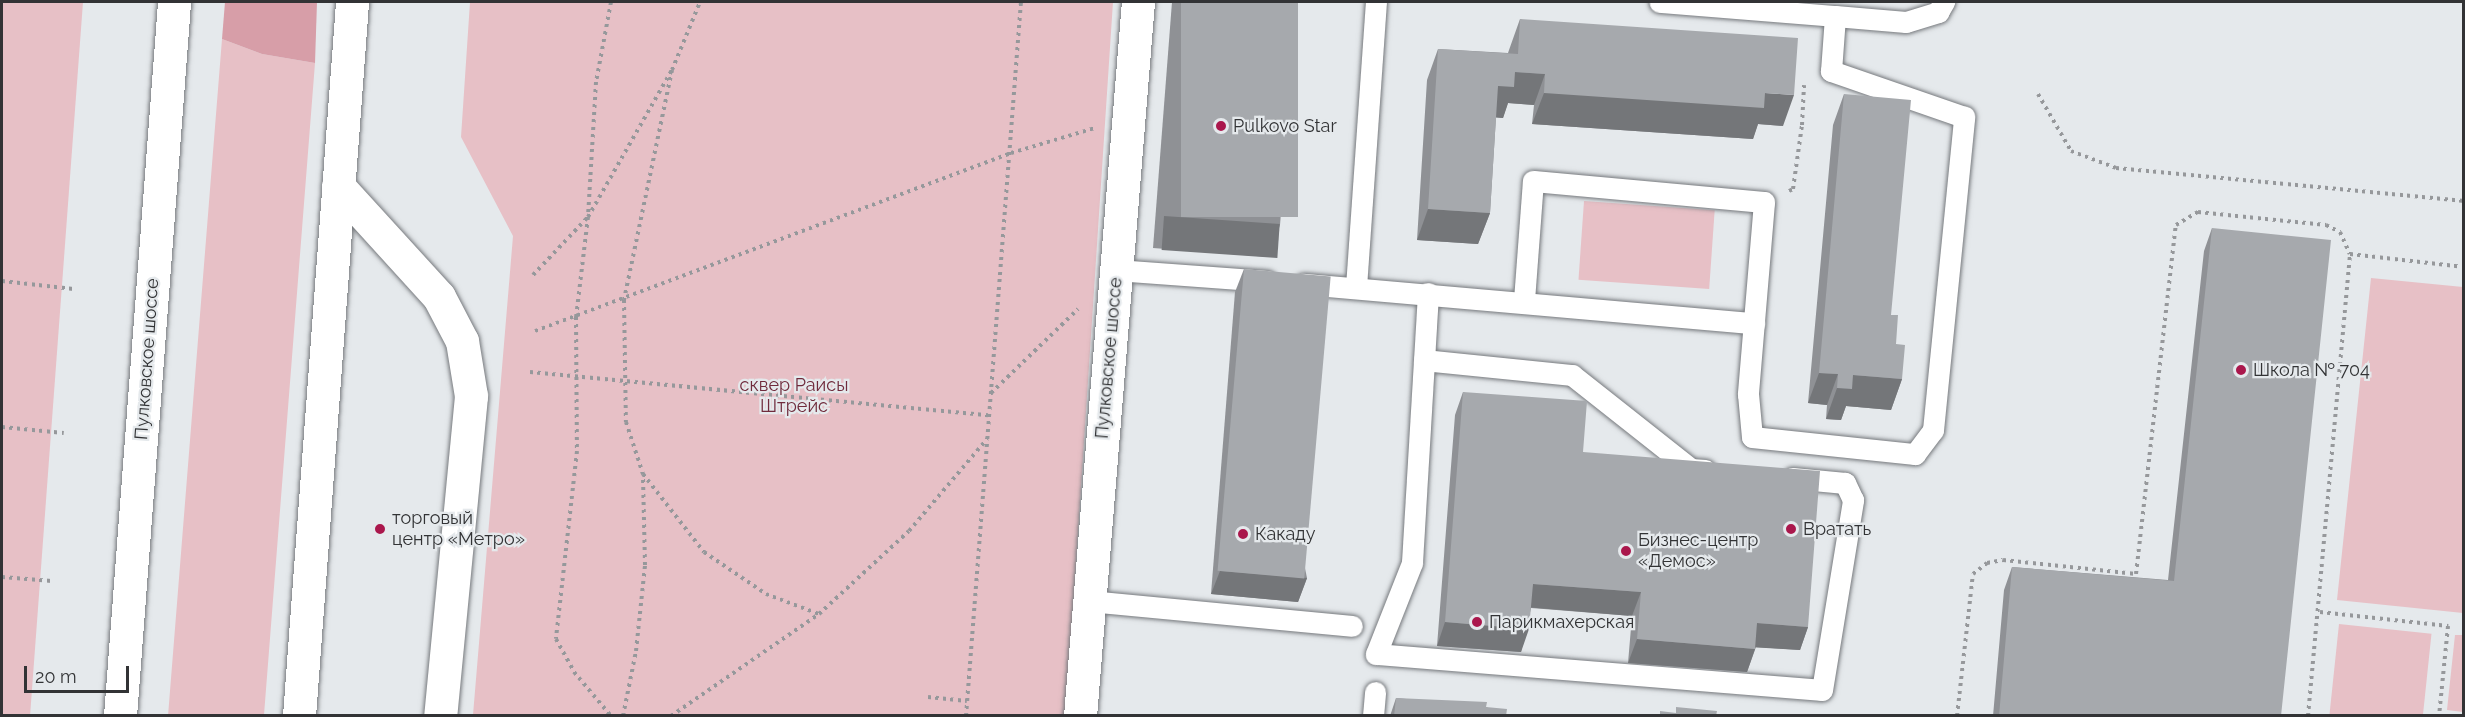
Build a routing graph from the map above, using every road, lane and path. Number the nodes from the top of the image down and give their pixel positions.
1 (174, 2) edge
2 (352, 2) edge
3 (610, 2) edge
4 (700, 2) edge
5 (1021, 2) edge
6 (1138, 2) edge
7 (1376, 2) edge
8 (1660, 2) edge
9 (1944, 2) edge
10 (1835, 16) junction
11 (672, 70) junction
12 (1805, 80) dead end
13 (2038, 94) dead end
14 (1098, 127) dead end
15 (1011, 153) junction
16 (338, 186) junction
17 (2463, 201) edge
18 (1764, 202) junction
19 (588, 217) junction
20 (2350, 254) junction
21 (2463, 267) edge
22 (534, 275) dead end
23 (1116, 275) junction
24 (2, 281) edge
25 (1356, 287) junction
26 (74, 289) dead end
27 (1428, 293) junction
28 (624, 300) junction
29 (1524, 300) junction
30 (576, 317) junction
31 (1754, 323) junction
32 (535, 331) dead end
33 (1424, 360) junction
34 (530, 372) dead end
35 (575, 376) junction
36 (623, 381) junction
37 (990, 393) junction
38 (988, 415) junction
39 (2, 427) edge
40 (64, 433) dead end
41 (987, 438) junction
42 (1727, 472) edge
43 (643, 474) junction
44 (1774, 477) edge
45 (2, 577) edge
46 (52, 581) dead end
47 (1089, 601) junction
48 (2320, 612) junction
49 (819, 614) junction
50 (1352, 626) dead end
51 (1375, 692) dead end
52 (928, 697) dead end
53 (967, 701) junction
54 (120, 716) edge
55 (299, 716) edge
56 (440, 716) edge
57 (611, 716) edge
58 (623, 716) edge
59 (671, 716) edge
60 (966, 716) edge
61 (1080, 716) edge
62 (1372, 716) edge
63 (1957, 716) edge
64 (2308, 716) edge
65 (2439, 716) edge

1 - 54 main road, Пулковское шоссе
2 - 16 main road
3 - 19 path
4 - 11 path
5 - 15 path
6 - 23 main road, Пулковское шоссе
7 - 25 lane
8 - 10 lane
9 - 10 lane
10 - 31 lane
11 - 19 path
11 - 28 path
12 - 18 path
13 - 17 path
14 - 15 path
15 - 28 path
15 - 37 path
16 - 55 main road
16 - 56 main road
18 - 29 lane
18 - 31 lane
19 - 22 path
19 - 30 path
20 - 21 path
20 - 48 path
20 - 63 path
23 - 25 lane
23 - 37 path
23 - 47 main road, Пулковское шоссе
24 - 26 path
25 - 27 lane
27 - 29 lane
27 - 33 lane
28 - 30 path
28 - 36 path
29 - 31 lane
30 - 32 path
30 - 35 path
33 - 42 lane
33 - 44 lane
34 - 35 path
35 - 36 path
35 - 57 path
36 - 38 path
36 - 43 path
37 - 38 path
38 - 41 path
39 - 40 path
41 - 49 path
41 - 53 path
43 - 49 path
43 - 58 path
45 - 46 path
47 - 50 lane
47 - 61 main road, Пулковское шоссе
48 - 64 path
48 - 65 path
49 - 59 path
51 - 62 lane
52 - 53 path
53 - 60 path

